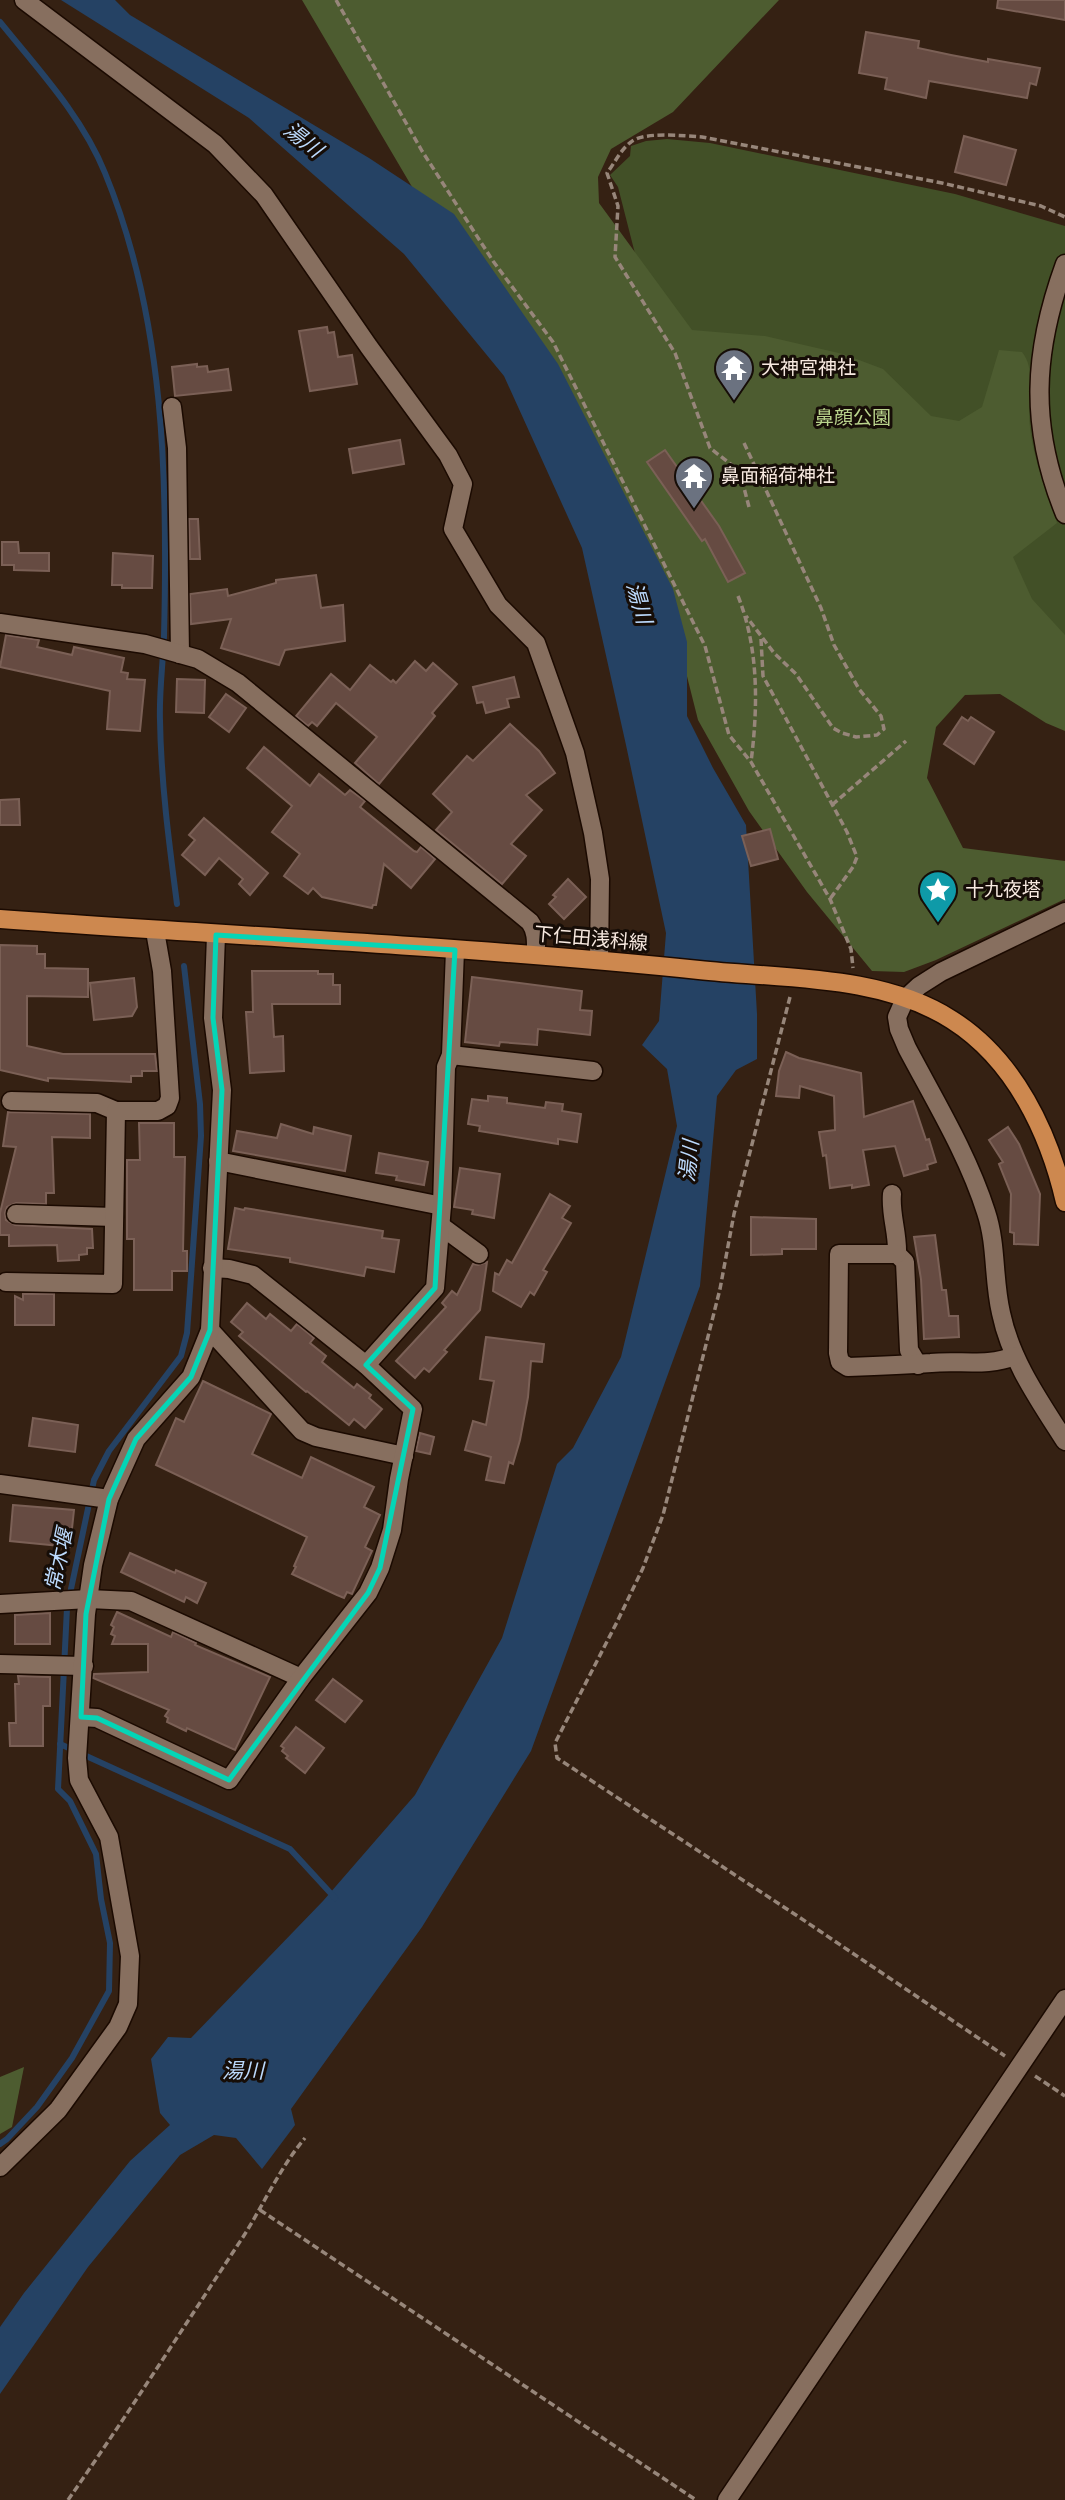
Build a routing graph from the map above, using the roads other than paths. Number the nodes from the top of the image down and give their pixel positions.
1 (24, 0) edge
2 (1065, 264) edge
3 (172, 407) dead end
4 (1065, 514) edge
5 (0, 623) edge
6 (177, 653) junction
7 (1065, 912) edge
8 (0, 919) edge
9 (159, 931) junction
10 (209, 935) junction
11 (455, 950) junction
12 (536, 954) junction
13 (605, 961) junction
14 (905, 999) junction
15 (451, 1055) junction
16 (593, 1071) dead end
17 (11, 1101) dead end
18 (116, 1111) junction
19 (218, 1161) junction
20 (892, 1194) dead end
21 (1065, 1202) edge
22 (442, 1206) junction
23 (16, 1214) dead end
24 (114, 1217) junction
25 (440, 1226) junction
26 (479, 1254) dead end
27 (897, 1254) junction
28 (212, 1268) junction
29 (6, 1282) dead end
30 (210, 1330) junction
31 (1014, 1356) junction
32 (366, 1365) junction
33 (918, 1365) junction
34 (1065, 1441) edge
35 (404, 1456) junction
36 (0, 1483) edge
37 (104, 1498) junction
38 (84, 1600) junction
39 (0, 1604) edge
40 (0, 1664) edge
41 (71, 1666) junction
42 (301, 1678) junction
43 (81, 1717) junction
44 (1065, 1999) edge
45 (0, 2166) edge
46 (727, 2500) edge

1 - 13 street
2 - 4 street
3 - 6 street
5 - 6 street
6 - 12 street
7 - 14 street
8 - 9 main road, 下仁田浅科線
9 - 10 main road, 下仁田浅科線
9 - 18 street
10 - 11 main road, 下仁田浅科線
10 - 19 street
11 - 12 main road, 下仁田浅科線
11 - 15 street
12 - 13 main road, 下仁田浅科線
13 - 14 main road, 下仁田浅科線
14 - 21 main road, 下仁田浅科線
14 - 31 street
15 - 16 street
15 - 22 street
17 - 18 street
18 - 24 street
19 - 22 street
19 - 28 street
20 - 27 street
22 - 25 street
23 - 24 street
24 - 29 street
25 - 26 street
25 - 32 street
27 - 33 street
27 - 33 street
28 - 30 street
28 - 32 street
30 - 35 street
30 - 37 street
31 - 33 street
31 - 34 street
32 - 35 street
35 - 42 street
36 - 37 street
37 - 38 street
38 - 39 street
38 - 41 street
38 - 42 street
40 - 41 street
41 - 43 street
42 - 43 street
43 - 45 street
44 - 46 street

